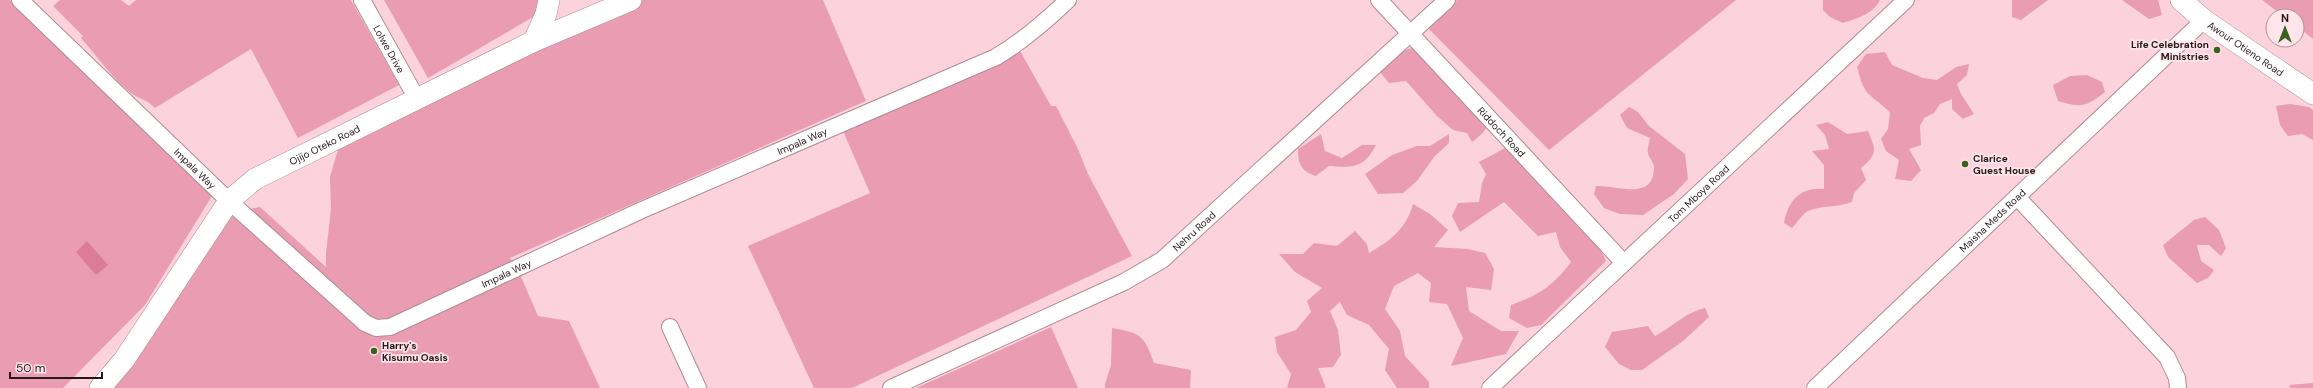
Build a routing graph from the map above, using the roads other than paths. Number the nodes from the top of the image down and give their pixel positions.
1 (20, 0) edge
2 (362, 0) edge
3 (549, 0) edge
4 (631, 0) edge
5 (1068, 0) edge
6 (1379, 0) edge
7 (1447, 0) edge
8 (1906, 0) edge
9 (2181, 0) edge
10 (2204, 20) junction
11 (1410, 35) junction
12 (534, 41) junction
13 (2313, 94) edge
14 (417, 98) junction
15 (2017, 197) junction
16 (229, 201) junction
17 (1624, 263) junction
18 (670, 327) dead end
19 (100, 388) edge
20 (698, 388) edge
21 (890, 388) edge
22 (1490, 388) edge
23 (1815, 388) edge
24 (2178, 388) edge

1 - 16 street, Impala Way
2 - 14 street, Lolwe Drive
3 - 12 main road
4 - 12 main road, Ojijo Oteko Road
5 - 16 street, Impala Way
6 - 11 street, Riddoch Road
7 - 11 street, Nehru Road
8 - 17 street, Tom Mboya Road
9 - 10 main road, Awour Otieno Road
10 - 13 main road, Awour Otieno Road
10 - 15 street, Maisha Meds Road
11 - 17 street, Riddoch Road
11 - 21 street, Nehru Road
12 - 14 main road, Ojijo Oteko Road
14 - 16 main road, Ojijo Oteko Road
15 - 23 street, Maisha Meds Road
15 - 24 street
16 - 19 main road, Ojijo Oteko Road
17 - 22 street, Tom Mboya Road
18 - 20 street

